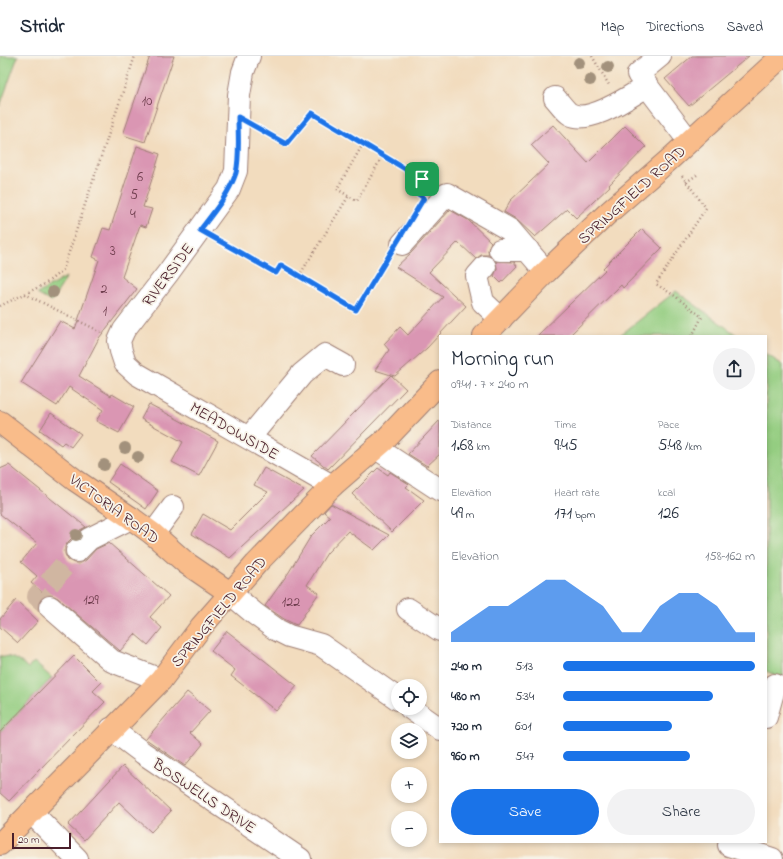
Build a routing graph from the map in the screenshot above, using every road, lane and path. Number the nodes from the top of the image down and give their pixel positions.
1 (134, 56) edge
2 (249, 56) edge
3 (592, 56) edge
4 (660, 56) edge
5 (782, 56) edge
6 (643, 80) junction
7 (555, 98) dead end
8 (238, 117) junction
9 (689, 141) junction
10 (363, 144) junction
11 (383, 155) junction
12 (670, 159) junction
13 (696, 175) dead end
14 (422, 179) junction
15 (686, 182) junction
16 (447, 194) junction
17 (348, 197) junction
18 (424, 198) dead end
19 (200, 230) junction
20 (397, 247) joint
21 (500, 250) dead end
22 (528, 250) junction
23 (485, 267) dead end
24 (546, 272) junction
25 (299, 276) junction
26 (24, 294) junction
27 (0, 306) edge
28 (501, 319) junction
29 (485, 335) edge
30 (693, 335) edge
31 (119, 341) junction
32 (343, 365) dead end
33 (439, 383) edge
34 (0, 422) edge
35 (249, 438) junction
36 (376, 448) junction
37 (332, 486) junction
38 (439, 489) edge
39 (173, 507) dead end
40 (131, 518) junction
41 (153, 534) junction
42 (78, 551) tunnel mouth
43 (230, 593) junction
44 (50, 607) tunnel mouth
45 (408, 609) dead end
46 (439, 629) edge
47 (161, 680) junction
48 (775, 685) edge
49 (391, 694) edge
50 (767, 713) edge
51 (420, 715) edge
52 (439, 728) edge
53 (111, 729) junction
54 (31, 812) junction
55 (3, 835) edge
56 (728, 848) edge
57 (77, 859) edge
58 (300, 859) edge
59 (772, 859) edge

1 - 26 path
2 - 8 street, RIVERSIDE
3 - 6 path
4 - 6 street
5 - 9 main road, SPRINGFIELD ROAD
6 - 7 street
6 - 9 street
8 - 10 path
8 - 19 street, RIVERSIDE
9 - 12 main road, SPRINGFIELD ROAD
10 - 11 path
10 - 17 path
11 - 14 path
11 - 17 path
12 - 15 path
12 - 24 main road, SPRINGFIELD ROAD
13 - 15 path
14 - 16 path
14 - 18 path
15 - 30 path
16 - 20 street
16 - 22 street
17 - 25 path
19 - 25 path
19 - 31 street, RIVERSIDE
20 - 25 path
21 - 22 street
22 - 24 street
23 - 28 street
24 - 28 main road, SPRINGFIELD ROAD
26 - 27 path
26 - 31 path
28 - 29 main road, SPRINGFIELD ROAD
31 - 35 street, MEADOWSIDE
32 - 35 street
33 - 36 main road, SPRINGFIELD ROAD
34 - 40 main road, VICTORIA ROAD
35 - 37 street, MEADOWSIDE
36 - 37 main road, SPRINGFIELD ROAD
36 - 38 street
37 - 43 main road, SPRINGFIELD ROAD
39 - 41 street
40 - 41 main road, VICTORIA ROAD
40 - 42 street
41 - 43 main road, VICTORIA ROAD
43 - 47 main road, SPRINGFIELD ROAD
43 - 49 street
44 - 47 street
45 - 46 street
47 - 53 main road, SPRINGFIELD ROAD
48 - 50 street
51 - 52 street
53 - 54 main road, SPRINGFIELD ROAD
53 - 58 street, BOSWELLS DRIVE
54 - 55 main road, SPRINGFIELD ROAD
54 - 57 street
56 - 59 street

